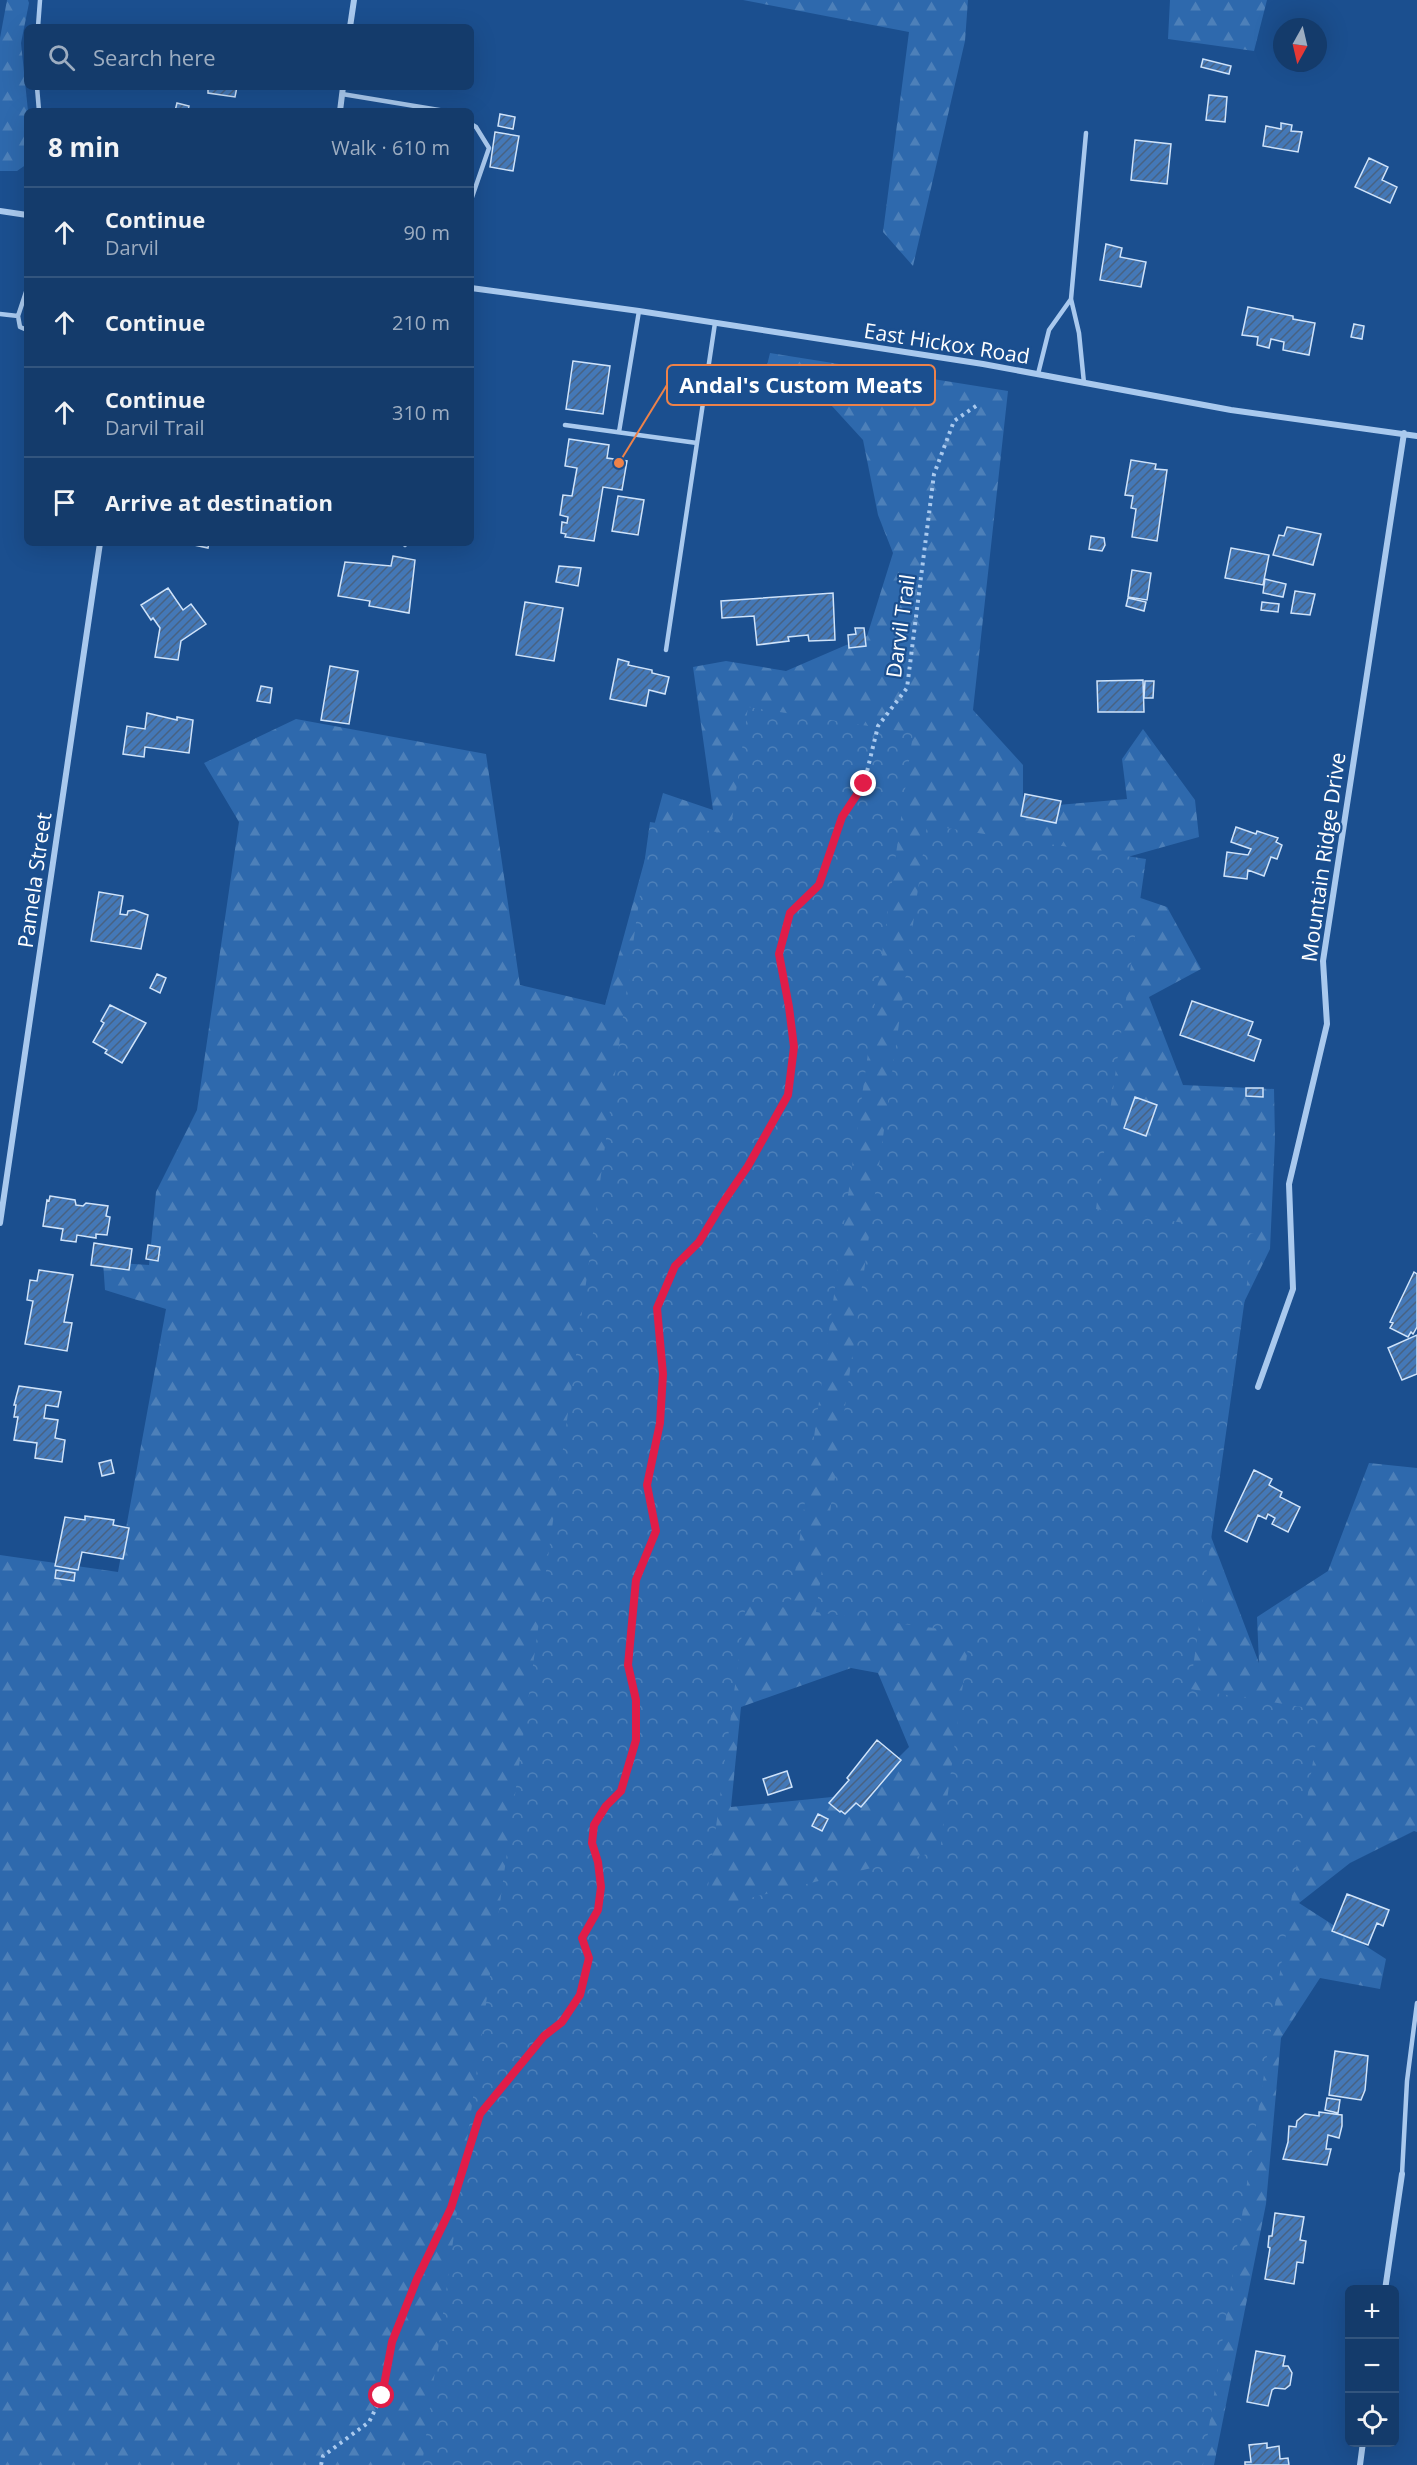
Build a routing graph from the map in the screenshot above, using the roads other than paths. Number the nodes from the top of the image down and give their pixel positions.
1 (40, 0) edge
2 (354, 0) edge
3 (38, 24) edge
4 (351, 24) edge
5 (37, 90) edge
6 (343, 91) edge
7 (39, 108) edge
8 (340, 108) edge
9 (430, 108) edge
10 (474, 125) edge
11 (1086, 133) dead end
12 (474, 191) edge
13 (0, 211) edge
14 (24, 215) edge
15 (474, 288) edge
16 (24, 298) edge
17 (1071, 299) junction
18 (639, 311) junction
19 (0, 314) edge
20 (18, 316) junction
21 (715, 323) junction
22 (24, 329) edge
23 (1038, 374) junction
24 (1084, 383) junction
25 (565, 425) dead end
26 (619, 432) junction
27 (1404, 434) junction
28 (1417, 435) edge
29 (697, 443) junction
30 (100, 546) edge
31 (666, 650) dead end
32 (0, 1223) edge
33 (1258, 1387) dead end
34 (1417, 2003) edge
35 (1402, 2174) joint
36 (1386, 2285) edge
37 (1362, 2447) edge
38 (1360, 2465) edge

1 - 3 lane
2 - 4 street
5 - 7 lane
6 - 8 street
6 - 9 lane
10 - 12 lane
11 - 17 lane
13 - 14 street
15 - 18 street, East Hickox Road
16 - 20 lane
17 - 23 lane
17 - 24 lane
18 - 21 street, East Hickox Road
18 - 26 lane
19 - 20 lane
20 - 22 lane
21 - 23 street, East Hickox Road
21 - 29 lane
23 - 24 street, East Hickox Road
24 - 27 street, East Hickox Road
25 - 26 lane
26 - 29 lane
27 - 28 street, East Hickox Road
27 - 33 street, Mountain Ridge Drive
29 - 31 lane
30 - 32 street, Pamela Street
34 - 35 lane
35 - 36 street
37 - 38 street

